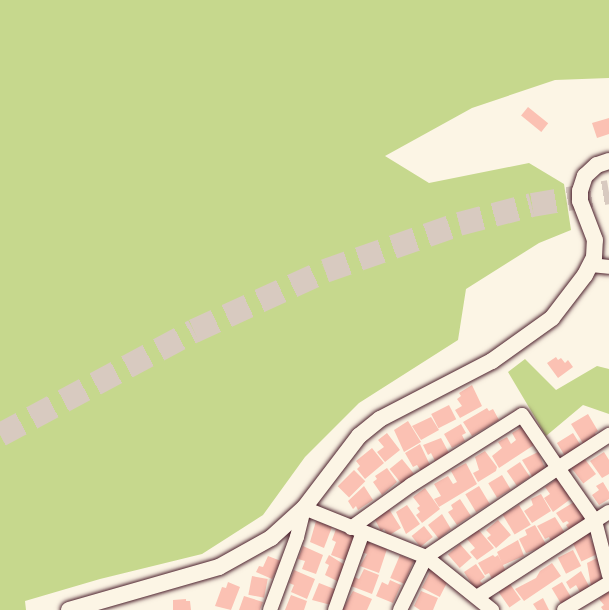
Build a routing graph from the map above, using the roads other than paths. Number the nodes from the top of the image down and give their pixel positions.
1 (609, 161) edge
2 (591, 265) junction
3 (609, 267) edge
4 (609, 435) edge
5 (558, 468) junction
6 (304, 508) junction
7 (609, 512) edge
8 (595, 521) junction
9 (357, 530) junction
10 (426, 557) junction
11 (609, 575) edge
12 (609, 583) edge
13 (477, 597) junction
14 (69, 610) edge
15 (270, 610) edge
16 (335, 610) edge
17 (400, 610) edge
18 (492, 610) edge
19 (564, 610) edge

1 - 2 street
2 - 3 street
2 - 6 street
4 - 5 street
5 - 8 street
5 - 9 street
5 - 10 street
6 - 9 street
6 - 14 street
6 - 15 street
7 - 8 street
8 - 11 street
8 - 13 street
9 - 10 street
9 - 16 street
10 - 13 street
10 - 17 street
12 - 19 street
13 - 18 street

